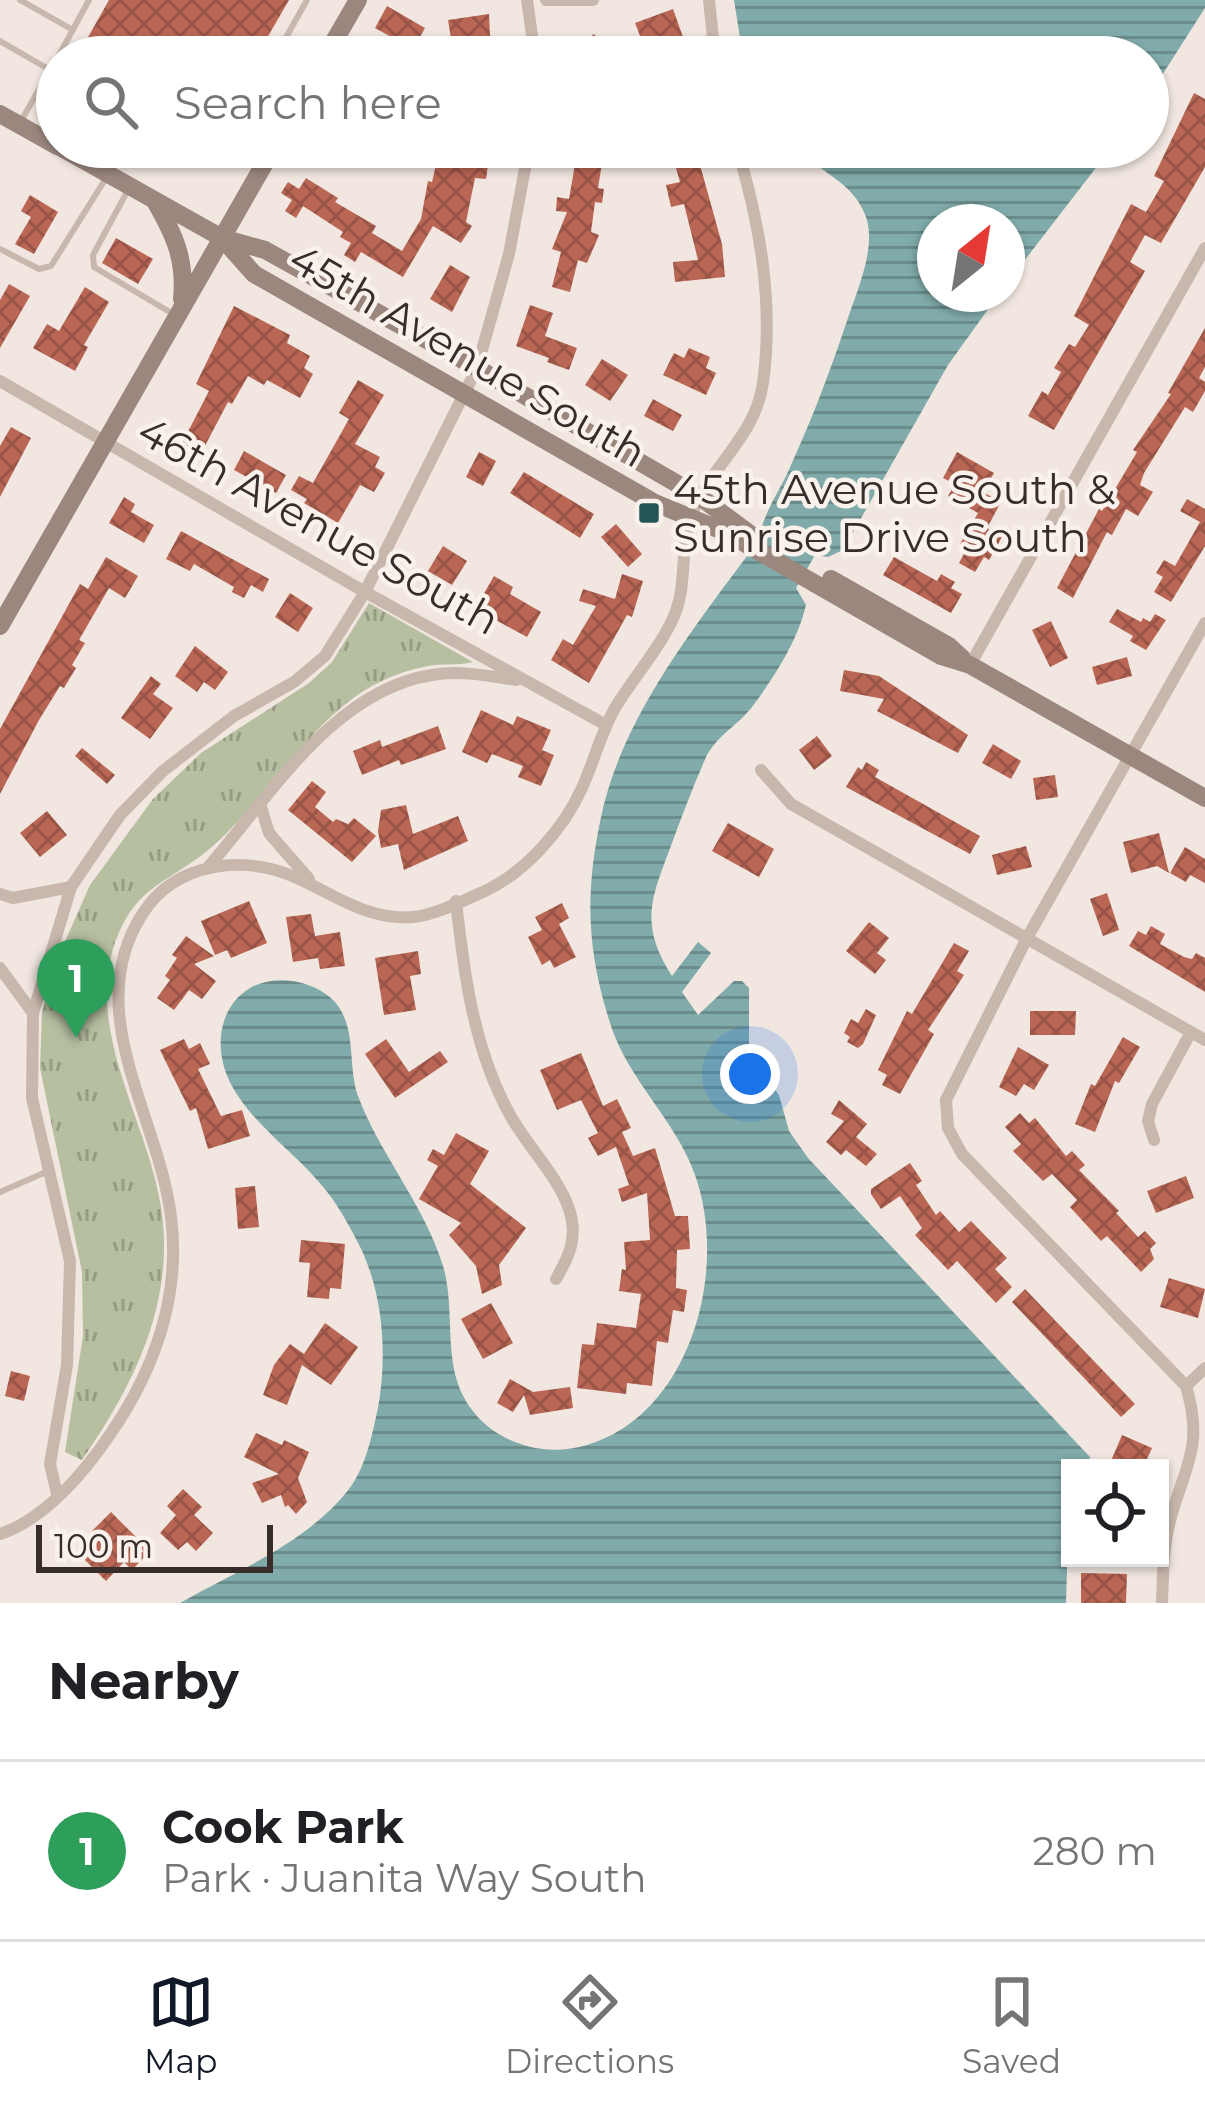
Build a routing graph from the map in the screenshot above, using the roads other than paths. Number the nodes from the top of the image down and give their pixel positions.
1 (20, 0) edge
2 (89, 0) edge
3 (307, 0) edge
4 (358, 0) edge
5 (527, 0) edge
6 (546, 0) edge
7 (593, 0) edge
8 (709, 0) edge
9 (73, 30) junction
10 (70, 36) edge
11 (287, 36) edge
12 (338, 36) edge
13 (532, 36) edge
14 (713, 36) edge
15 (0, 41) edge
16 (36, 62) edge
17 (36, 99) edge
18 (0, 113) edge
19 (19, 124) junction
20 (36, 134) edge
21 (97, 168) edge
22 (260, 168) edge
23 (525, 168) edge
24 (743, 168) edge
25 (109, 175) junction
26 (130, 187) junction
27 (154, 200) junction
28 (222, 238) junction
29 (1205, 248) edge
30 (0, 249) edge
31 (179, 313) junction
32 (477, 368) junction
33 (0, 381) edge
34 (464, 391) junction
35 (104, 441) junction
36 (700, 497) junction
37 (690, 519) junction
38 (754, 542) junction
39 (365, 592) junction
40 (1205, 623) edge
41 (0, 626) edge
42 (970, 665) junction
43 (530, 682) junction
44 (606, 725) junction
45 (1130, 755) junction
46 (761, 770) dead end
47 (1205, 798) edge
48 (260, 807) junction
49 (209, 866) junction
50 (71, 887) junction
51 (317, 889) junction
52 (0, 894) edge
53 (456, 902) junction
54 (1028, 938) junction
55 (0, 968) edge
56 (32, 1012) junction
57 (1191, 1032) junction
58 (1205, 1040) edge
59 (1154, 1140) dead end
60 (49, 1171) junction
61 (0, 1192) edge
62 (556, 1279) dead end
63 (1205, 1368) edge
64 (1186, 1386) junction
65 (57, 1494) junction
66 (0, 1534) edge
67 (1162, 1603) edge

1 - 9 lane
2 - 9 lane
3 - 11 lane
4 - 12 street
5 - 13 street
6 - 7 street
8 - 14 street
9 - 10 lane
15 - 16 lane
17 - 19 lane
18 - 19 street, 45th Avenue South
19 - 20 street, 45th Avenue South
21 - 25 street, 45th Avenue South
22 - 28 street
23 - 32 street
24 - 36 street
25 - 26 street, 45th Avenue South
25 - 30 lane
26 - 27 street, 45th Avenue South
26 - 31 lane
27 - 28 street, 45th Avenue South
27 - 31 street
28 - 31 street
28 - 32 street, 45th Avenue South
28 - 34 street, 45th Avenue South
29 - 42 street
31 - 35 street
32 - 34 street
32 - 36 street, 45th Avenue South
33 - 35 street, 46th Avenue South
34 - 37 street, 45th Avenue South
34 - 39 street
35 - 39 street, 46th Avenue South
35 - 41 street
36 - 37 street
36 - 38 street, 45th Avenue South
37 - 38 street, 45th Avenue South
37 - 44 street
38 - 42 street
39 - 43 street, 46th Avenue South
39 - 50 street
40 - 45 street
42 - 45 street
43 - 44 street, 46th Avenue South
43 - 48 street
44 - 53 street
45 - 47 street
45 - 54 street
46 - 54 street
48 - 49 street
48 - 51 street
49 - 51 street
49 - 65 street
50 - 52 street
50 - 56 street
51 - 53 street
53 - 62 street
54 - 57 street
54 - 64 street
55 - 56 street
56 - 60 street
57 - 58 street
57 - 59 street
60 - 61 lane
60 - 65 street
63 - 64 street
64 - 67 street
65 - 66 street

